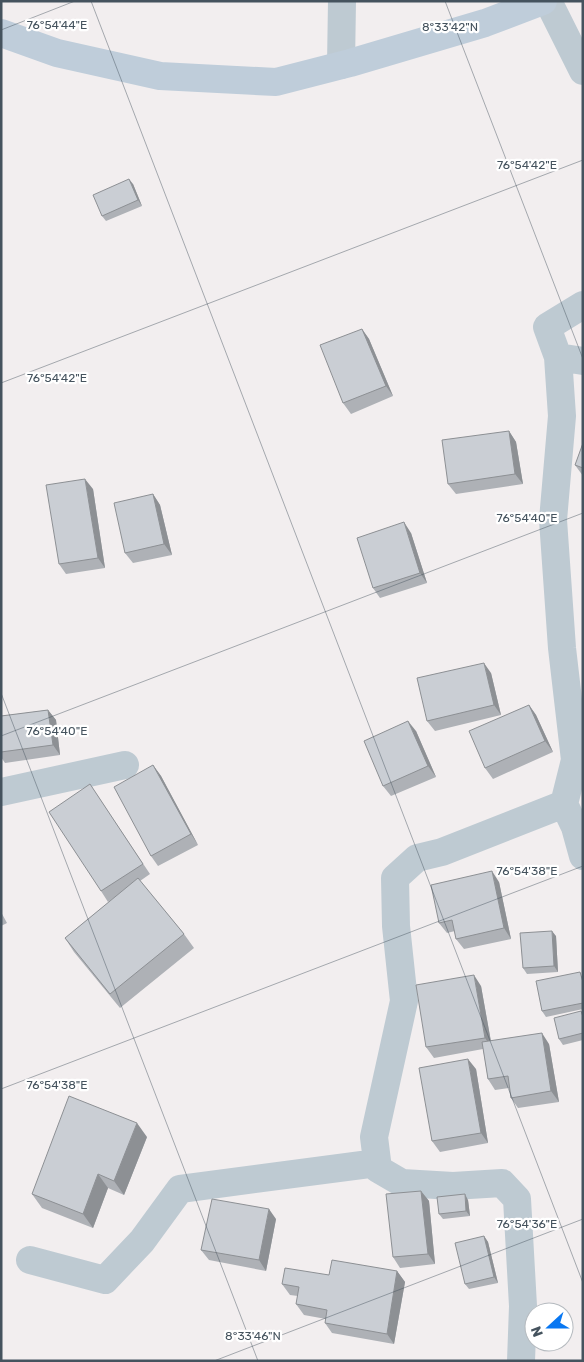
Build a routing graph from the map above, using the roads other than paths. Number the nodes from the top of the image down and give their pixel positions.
1 (342, 1) edge
2 (543, 1) edge
3 (548, 1) edge
4 (1, 33) edge
5 (341, 65) junction
6 (583, 71) edge
7 (583, 305) edge
8 (570, 359) edge
9 (124, 765) dead end
10 (1, 792) edge
11 (564, 804) junction
12 (583, 856) edge
13 (377, 1163) junction
14 (30, 1260) dead end
15 (521, 1361) edge

1 - 5 street
2 - 5 main road
3 - 6 street
4 - 5 main road
7 - 8 street
8 - 11 street
9 - 10 street
11 - 12 street
11 - 13 street
13 - 14 street
13 - 15 street

